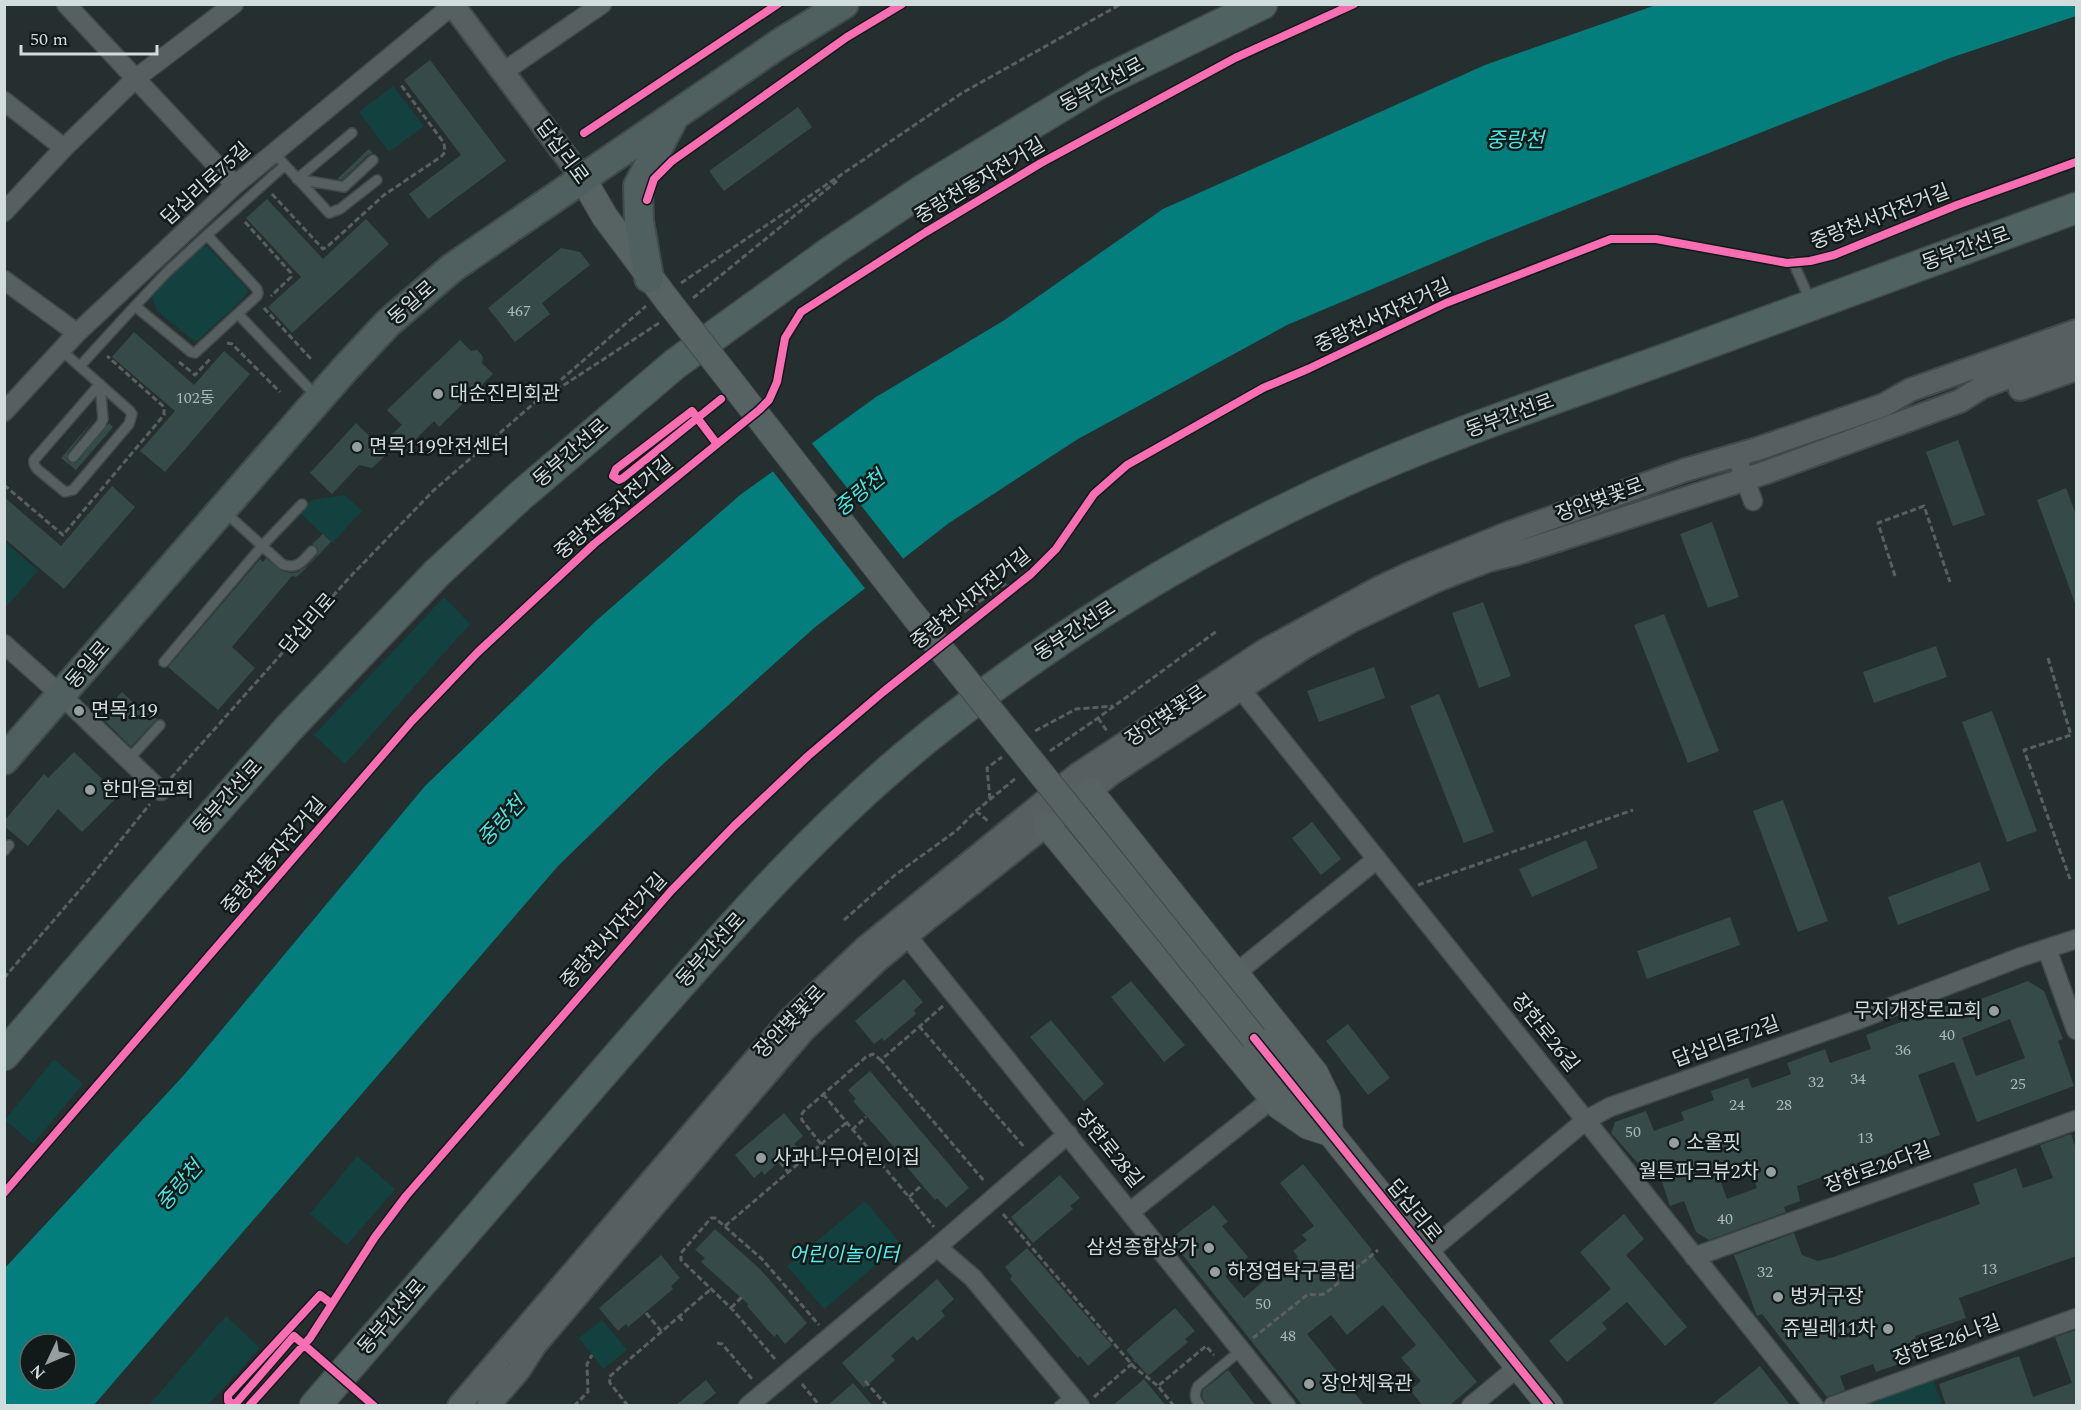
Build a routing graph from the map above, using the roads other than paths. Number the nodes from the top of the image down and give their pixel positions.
1 (66, 4) edge
2 (234, 4) edge
3 (602, 4) edge
4 (844, 4) edge
5 (1263, 4) edge
6 (453, 5) edge
7 (503, 72) junction
8 (135, 79) junction
9 (4, 101) edge
10 (675, 116) junction
11 (352, 133) dead end
12 (64, 148) junction
13 (280, 159) junction
14 (373, 160) dead end
15 (297, 179) junction
16 (583, 179) junction
17 (377, 180) dead end
18 (235, 185) junction
19 (2076, 208) edge
20 (4, 212) edge
21 (207, 235) junction
22 (1793, 262) dead end
23 (4, 280) edge
24 (666, 299) junction
25 (1812, 305) junction
26 (135, 306) junction
27 (238, 314) junction
28 (2076, 331) edge
29 (76, 333) junction
30 (61, 350) junction
31 (2076, 351) edge
32 (80, 366) junction
33 (2076, 369) edge
34 (100, 384) junction
35 (319, 399) junction
36 (1960, 401) junction
37 (4, 412) edge
38 (1736, 455) junction
39 (73, 458) dead end
40 (1744, 479) junction
41 (1753, 501) dead end
42 (303, 504) dead end
43 (223, 510) junction
44 (262, 546) junction
45 (312, 551) dead end
46 (4, 644) edge
47 (164, 662) dead end
48 (1240, 687) junction
49 (61, 695) junction
50 (160, 725) dead end
51 (4, 760) edge
52 (128, 760) junction
53 (161, 791) road end
54 (1090, 791) junction
55 (1046, 824) junction
56 (1377, 859) junction
57 (901, 929) junction
58 (2076, 939) edge
59 (2047, 949) junction
60 (1236, 973) junction
61 (2076, 1030) edge
62 (4, 1055) edge
63 (1272, 1099) junction
64 (1586, 1120) junction
65 (2076, 1120) edge
66 (1330, 1133) junction
67 (1068, 1134) junction
68 (1130, 1212) junction
69 (937, 1239) junction
70 (1427, 1253) junction
71 (1694, 1257) junction
72 (2076, 1318) edge
73 (1244, 1346) junction
74 (1518, 1367) junction
75 (1076, 1401) edge
76 (315, 1406) edge
77 (459, 1406) edge
78 (488, 1406) edge
79 (748, 1406) edge
80 (1200, 1406) edge
81 (1286, 1406) edge
82 (1471, 1406) edge
83 (1550, 1406) edge
84 (1814, 1406) edge
85 (1833, 1406) edge

1 - 8 street
2 - 8 street
3 - 7 street
4 - 10 main road, 동일로
5 - 62 highway, 동부간선로
6 - 7 street, 답십리로
6 - 13 street, 답십리로75길
7 - 16 street, 답십리로
8 - 12 street
8 - 18 street
9 - 12 street
10 - 16 main road, 동일로
10 - 24 main road
11 - 15 lane
12 - 20 street
13 - 15 lane
13 - 18 street, 답십리로75길
13 - 21 lane
14 - 15 lane
15 - 17 lane
16 - 24 main road, 답십리로
16 - 35 main road, 동일로
18 - 29 street, 답십리로75길
19 - 25 highway, 동부간선로
21 - 26 lane
21 - 27 lane
22 - 25 lane
23 - 29 street
24 - 66 main road, 답십리로, bridge
25 - 76 highway, 동부간선로
26 - 27 lane
26 - 32 lane
27 - 35 lane
28 - 38 street, 장안벚꽃로
29 - 30 street, 답십리로75길
30 - 32 lane
30 - 37 street, 답십리로75길
31 - 36 street, 장안벚꽃로
32 - 34 lane
33 - 36 street
34 - 34 lane
34 - 39 lane
35 - 43 main road, 동일로
36 - 40 street, 장안벚꽃로
38 - 40 street
38 - 57 street, 장안벚꽃로
40 - 41 street
40 - 48 street, 장안벚꽃로
42 - 44 lane
43 - 44 lane
43 - 49 main road, 동일로
44 - 45 lane
44 - 47 lane
46 - 49 street
48 - 54 street, 장안벚꽃로
48 - 56 street, 장한로26길
49 - 51 main road, 동일로
49 - 52 street, 동일로
50 - 52 lane
52 - 53 street, 동일로
54 - 55 street, 장안벚꽃로
54 - 60 main road
55 - 57 street, 장안벚꽃로
55 - 63 main road
56 - 60 street
56 - 64 street, 장한로26길
57 - 67 street, 장한로28길
57 - 77 street, 장안벚꽃로
57 - 78 street, 장안벚꽃로
58 - 59 street, 답십리로72길
59 - 61 street
59 - 64 street, 답십리로72길
60 - 66 main road
63 - 66 main road
63 - 68 street
64 - 70 street, 답십리로72길
64 - 71 street, 장한로26길
65 - 71 street, 장한로26다길
66 - 70 main road, 답십리로
67 - 68 street, 장한로28길
67 - 69 street
68 - 73 street, 장한로28길
69 - 75 street
69 - 79 street
70 - 74 main road, 답십리로
71 - 84 street, 장한로26길
72 - 85 street, 장한로26나길
73 - 80 lane
73 - 81 street, 장한로28길
74 - 82 street
74 - 83 main road, 답십리로

